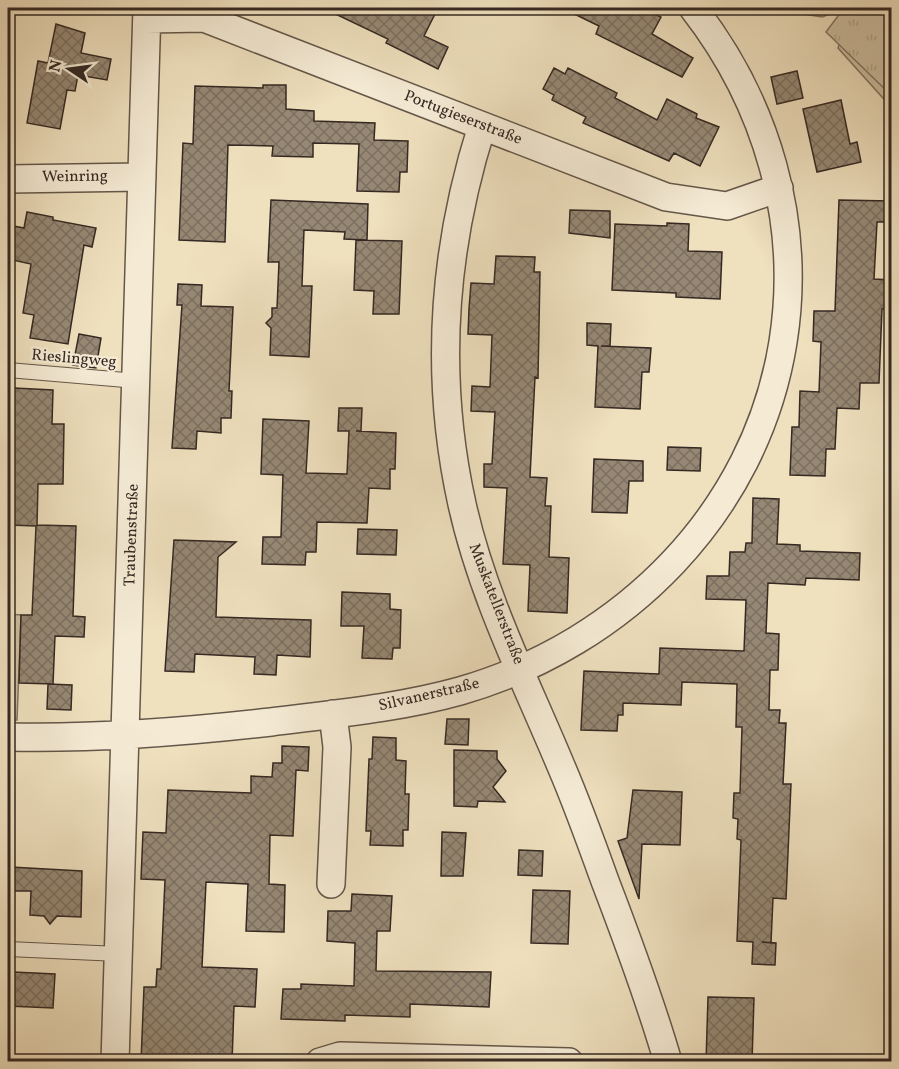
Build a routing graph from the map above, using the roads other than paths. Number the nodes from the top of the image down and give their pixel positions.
1 (693, 8) edge
2 (147, 13) edge
3 (482, 126) junction
4 (142, 177) junction
5 (8, 179) edge
6 (779, 188) junction
7 (8, 370) edge
8 (137, 381) junction
9 (520, 670) junction
10 (333, 714) junction
11 (127, 736) junction
12 (8, 737) edge
13 (332, 884) dead end
14 (8, 949) edge
15 (119, 954) junction
16 (660, 1059) edge
17 (115, 1062) edge
18 (320, 1062) edge
19 (569, 1062) edge

1 - 6 street, Silvanerstraße
2 - 3 street, Portugieserstraße
2 - 4 street, Traubenstraße
3 - 6 street, Portugieserstraße
3 - 9 street, Muskatellerstraße
4 - 5 street, Weinring
4 - 8 street, Traubenstraße
6 - 9 street, Silvanerstraße
7 - 8 lane, Rieslingweg
8 - 11 street, Traubenstraße
9 - 10 street, Silvanerstraße
9 - 16 street, Muskatellerstraße
10 - 11 street, Silvanerstraße
10 - 13 street
11 - 12 street, Silvanerstraße
11 - 15 street, Traubenstraße
14 - 15 lane
15 - 17 street, Traubenstraße
18 - 19 street

